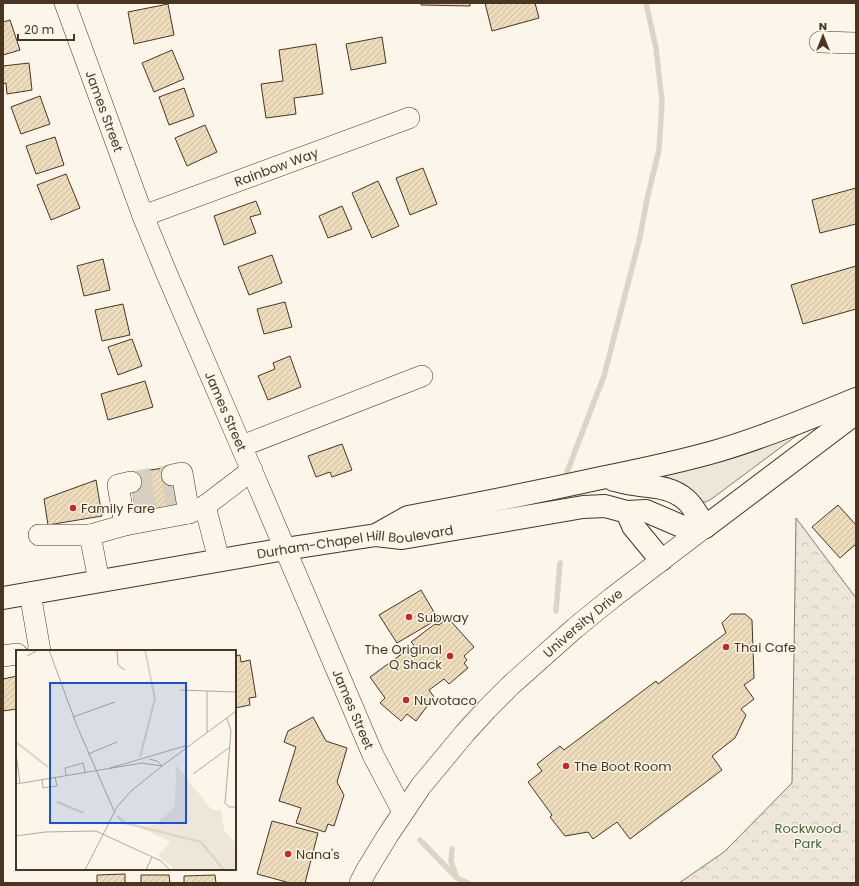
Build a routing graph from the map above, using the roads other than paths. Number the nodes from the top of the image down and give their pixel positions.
1 (64, 3) edge
2 (820, 42) dead end
3 (856, 43) edge
4 (409, 118) dead end
5 (143, 216) junction
6 (422, 376) dead end
7 (856, 399) edge
8 (856, 413) edge
9 (242, 446) junction
10 (252, 470) junction
11 (172, 475) dead end
12 (604, 478) junction
13 (129, 497) dead end
14 (197, 509) junction
15 (627, 512) junction
16 (125, 525) junction
17 (705, 527) junction
18 (39, 535) dead end
19 (90, 535) junction
20 (376, 535) junction
21 (285, 549) junction
22 (219, 560) junction
23 (661, 560) junction
24 (99, 581) junction
25 (30, 593) junction
26 (3, 598) edge
27 (40, 650) edge
28 (16, 654) edge
29 (3, 656) edge
30 (403, 812) junction
31 (360, 883) edge

1 - 5 street, James Street
2 - 3 street
4 - 5 street, Rainbow Way
5 - 9 street, James Street
6 - 9 street
7 - 12 main road
8 - 17 main road, University Drive
9 - 10 street, James Street
10 - 14 street
10 - 21 street, James Street
11 - 14 street
12 - 17 main road
12 - 20 main road
13 - 16 street
14 - 16 street
14 - 22 street
15 - 17 main road, Durham-Chapel Hill Boulevard
15 - 20 main road, Durham-Chapel Hill Boulevard
15 - 23 main road
16 - 19 street
17 - 23 street, University Drive
18 - 19 street
19 - 24 street
20 - 21 main road, Durham-Chapel Hill Boulevard
21 - 22 main road, Durham-Chapel Hill Boulevard
21 - 30 street, James Street
22 - 24 main road, Durham-Chapel Hill Boulevard
23 - 30 street, University Drive
24 - 25 main road, Durham-Chapel Hill Boulevard
25 - 26 main road, Durham-Chapel Hill Boulevard
25 - 27 street
28 - 29 street
30 - 31 street, University Drive

